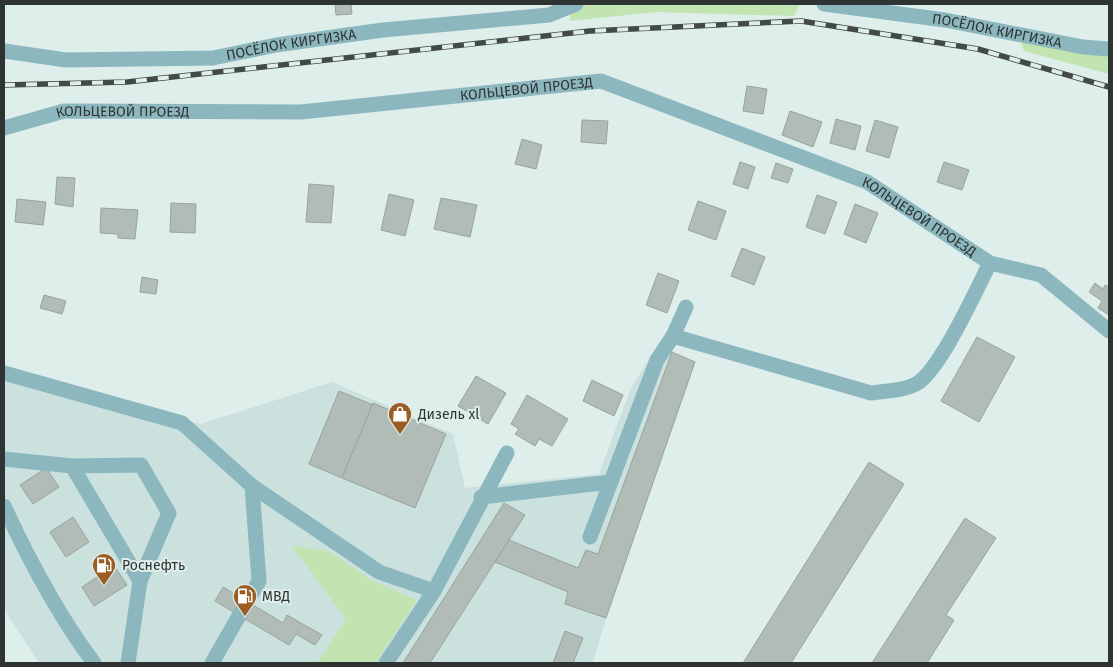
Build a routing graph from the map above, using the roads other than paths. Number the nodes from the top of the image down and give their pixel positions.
1 (576, 4) edge
2 (824, 4) edge
3 (1109, 50) edge
4 (4, 51) edge
5 (4, 128) edge
6 (990, 263) junction
7 (686, 307) dead end
8 (1109, 331) edge
9 (673, 336) junction
10 (4, 373) edge
11 (507, 452) dead end
12 (4, 459) edge
13 (72, 466) junction
14 (610, 482) junction
15 (252, 486) junction
16 (481, 497) junction
17 (4, 506) edge
18 (590, 537) dead end
19 (140, 581) junction
20 (434, 591) junction
21 (94, 663) edge
22 (128, 663) edge
23 (212, 663) edge
24 (386, 663) edge

1 - 4 street, ПОСЁЛОК КИРГИЗКА
2 - 3 street, ПОСЁЛОК КИРГИЗКА
5 - 6 street, КОЛЬЦЕВОЙ ПРОЕЗД
6 - 8 street, КОЛЬЦЕВОЙ ПРОЕЗД
6 - 9 street
7 - 9 street
9 - 14 street
10 - 15 street
11 - 16 street
12 - 13 street
13 - 19 street
13 - 19 street
14 - 16 street
14 - 18 street
15 - 20 street
15 - 23 street
16 - 20 street
17 - 21 street
19 - 22 street
20 - 24 street

